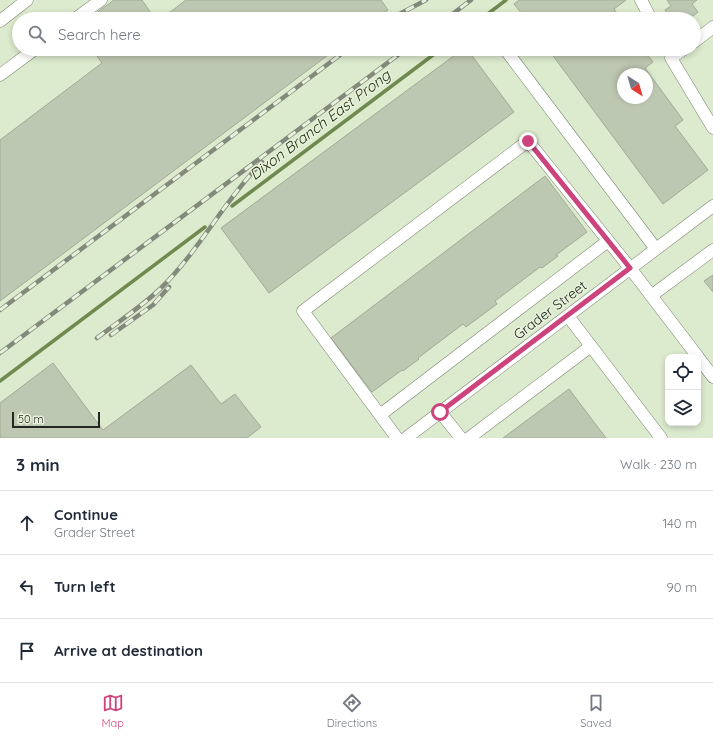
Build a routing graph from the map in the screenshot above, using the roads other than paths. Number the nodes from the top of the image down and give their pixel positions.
1 (28, 0) edge
2 (101, 0) edge
3 (641, 0) edge
4 (85, 12) edge
5 (647, 12) edge
6 (0, 20) edge
7 (713, 27) edge
8 (701, 36) edge
9 (26, 56) edge
10 (510, 56) edge
11 (670, 56) edge
12 (0, 75) edge
13 (713, 128) edge
14 (713, 206) edge
15 (608, 241) junction
16 (656, 249) junction
17 (713, 250) edge
18 (630, 268) junction
19 (651, 296) junction
20 (568, 316) junction
21 (591, 346) junction
22 (696, 354) edge
23 (701, 361) edge
24 (713, 377) edge
25 (440, 412) junction
26 (380, 415) junction
27 (397, 438) edge
28 (406, 438) edge
29 (461, 438) edge
30 (469, 438) edge
31 (661, 438) edge

1 - 6 street
2 - 4 street
3 - 5 street
7 - 8 street
9 - 12 street
10 - 16 street
11 - 13 street
14 - 16 street, Grader Street
15 - 18 street
15 - 26 street
15 - 26 street
16 - 18 street, Grader Street
17 - 19 street
18 - 19 street
18 - 20 street, Grader Street
19 - 22 street
20 - 21 street
20 - 25 street, Grader Street
21 - 30 street
21 - 31 street
23 - 24 street
25 - 28 street, Grader Street
25 - 29 street
26 - 27 street

